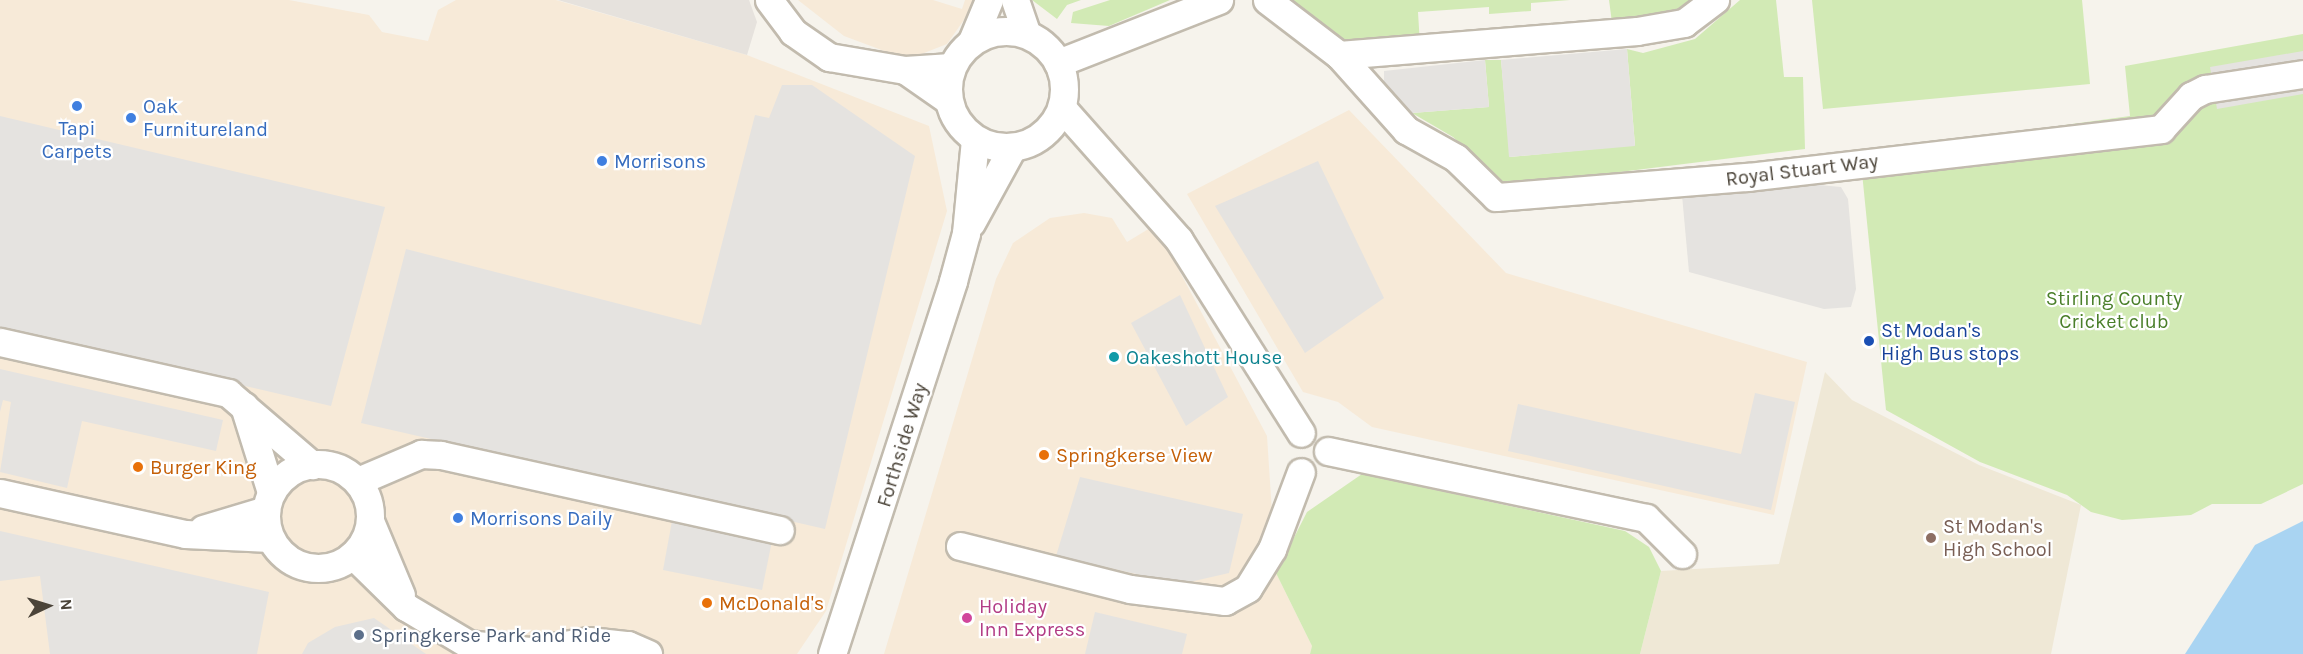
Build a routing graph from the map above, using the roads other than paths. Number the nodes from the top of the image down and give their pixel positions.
1 (769, 0) edge
2 (989, 0) edge
3 (1015, 0) edge
4 (1219, 0) edge
5 (1267, 0) edge
6 (1715, 0) edge
7 (1026, 32) junction
8 (972, 41) junction
9 (1339, 55) junction
10 (1058, 63) junction
11 (951, 67) junction
12 (905, 70) junction
13 (2303, 74) edge
14 (948, 100) junction
15 (1062, 108) junction
16 (975, 139) junction
17 (1012, 148) junction
18 (966, 233) junction
19 (0, 342) edge
20 (244, 404) junction
21 (1301, 433) junction
22 (1328, 451) junction
23 (312, 465) junction
24 (1301, 472) junction
25 (358, 481) junction
26 (0, 494) edge
27 (268, 501) junction
28 (370, 521) junction
29 (780, 530) dead end
30 (185, 534) junction
31 (270, 538) junction
32 (960, 546) dead end
33 (1682, 554) dead end
34 (353, 555) junction
35 (406, 607) junction
36 (648, 654) edge
37 (832, 654) edge

1 - 12 street
2 - 8 street
3 - 7 street
4 - 10 street
5 - 9 street, Royal Stuart Way
6 - 9 street
7 - 8 street
7 - 10 street
8 - 11 street
9 - 13 street, Royal Stuart Way
10 - 15 street
11 - 12 street
11 - 14 street
12 - 14 street
14 - 16 street
15 - 17 street
15 - 21 street
16 - 17 street
16 - 18 street, Forthside Way
17 - 18 street, Forthside Way
18 - 37 street, Forthside Way
19 - 20 street
20 - 23 street
20 - 27 street
21 - 22 street
21 - 24 street
22 - 24 street
22 - 33 street
23 - 25 street
23 - 27 street
24 - 32 street
25 - 28 street
25 - 29 street
26 - 30 street
27 - 30 street
27 - 31 street
28 - 34 street
28 - 35 street
30 - 31 street
31 - 34 street
34 - 35 street
35 - 36 street

